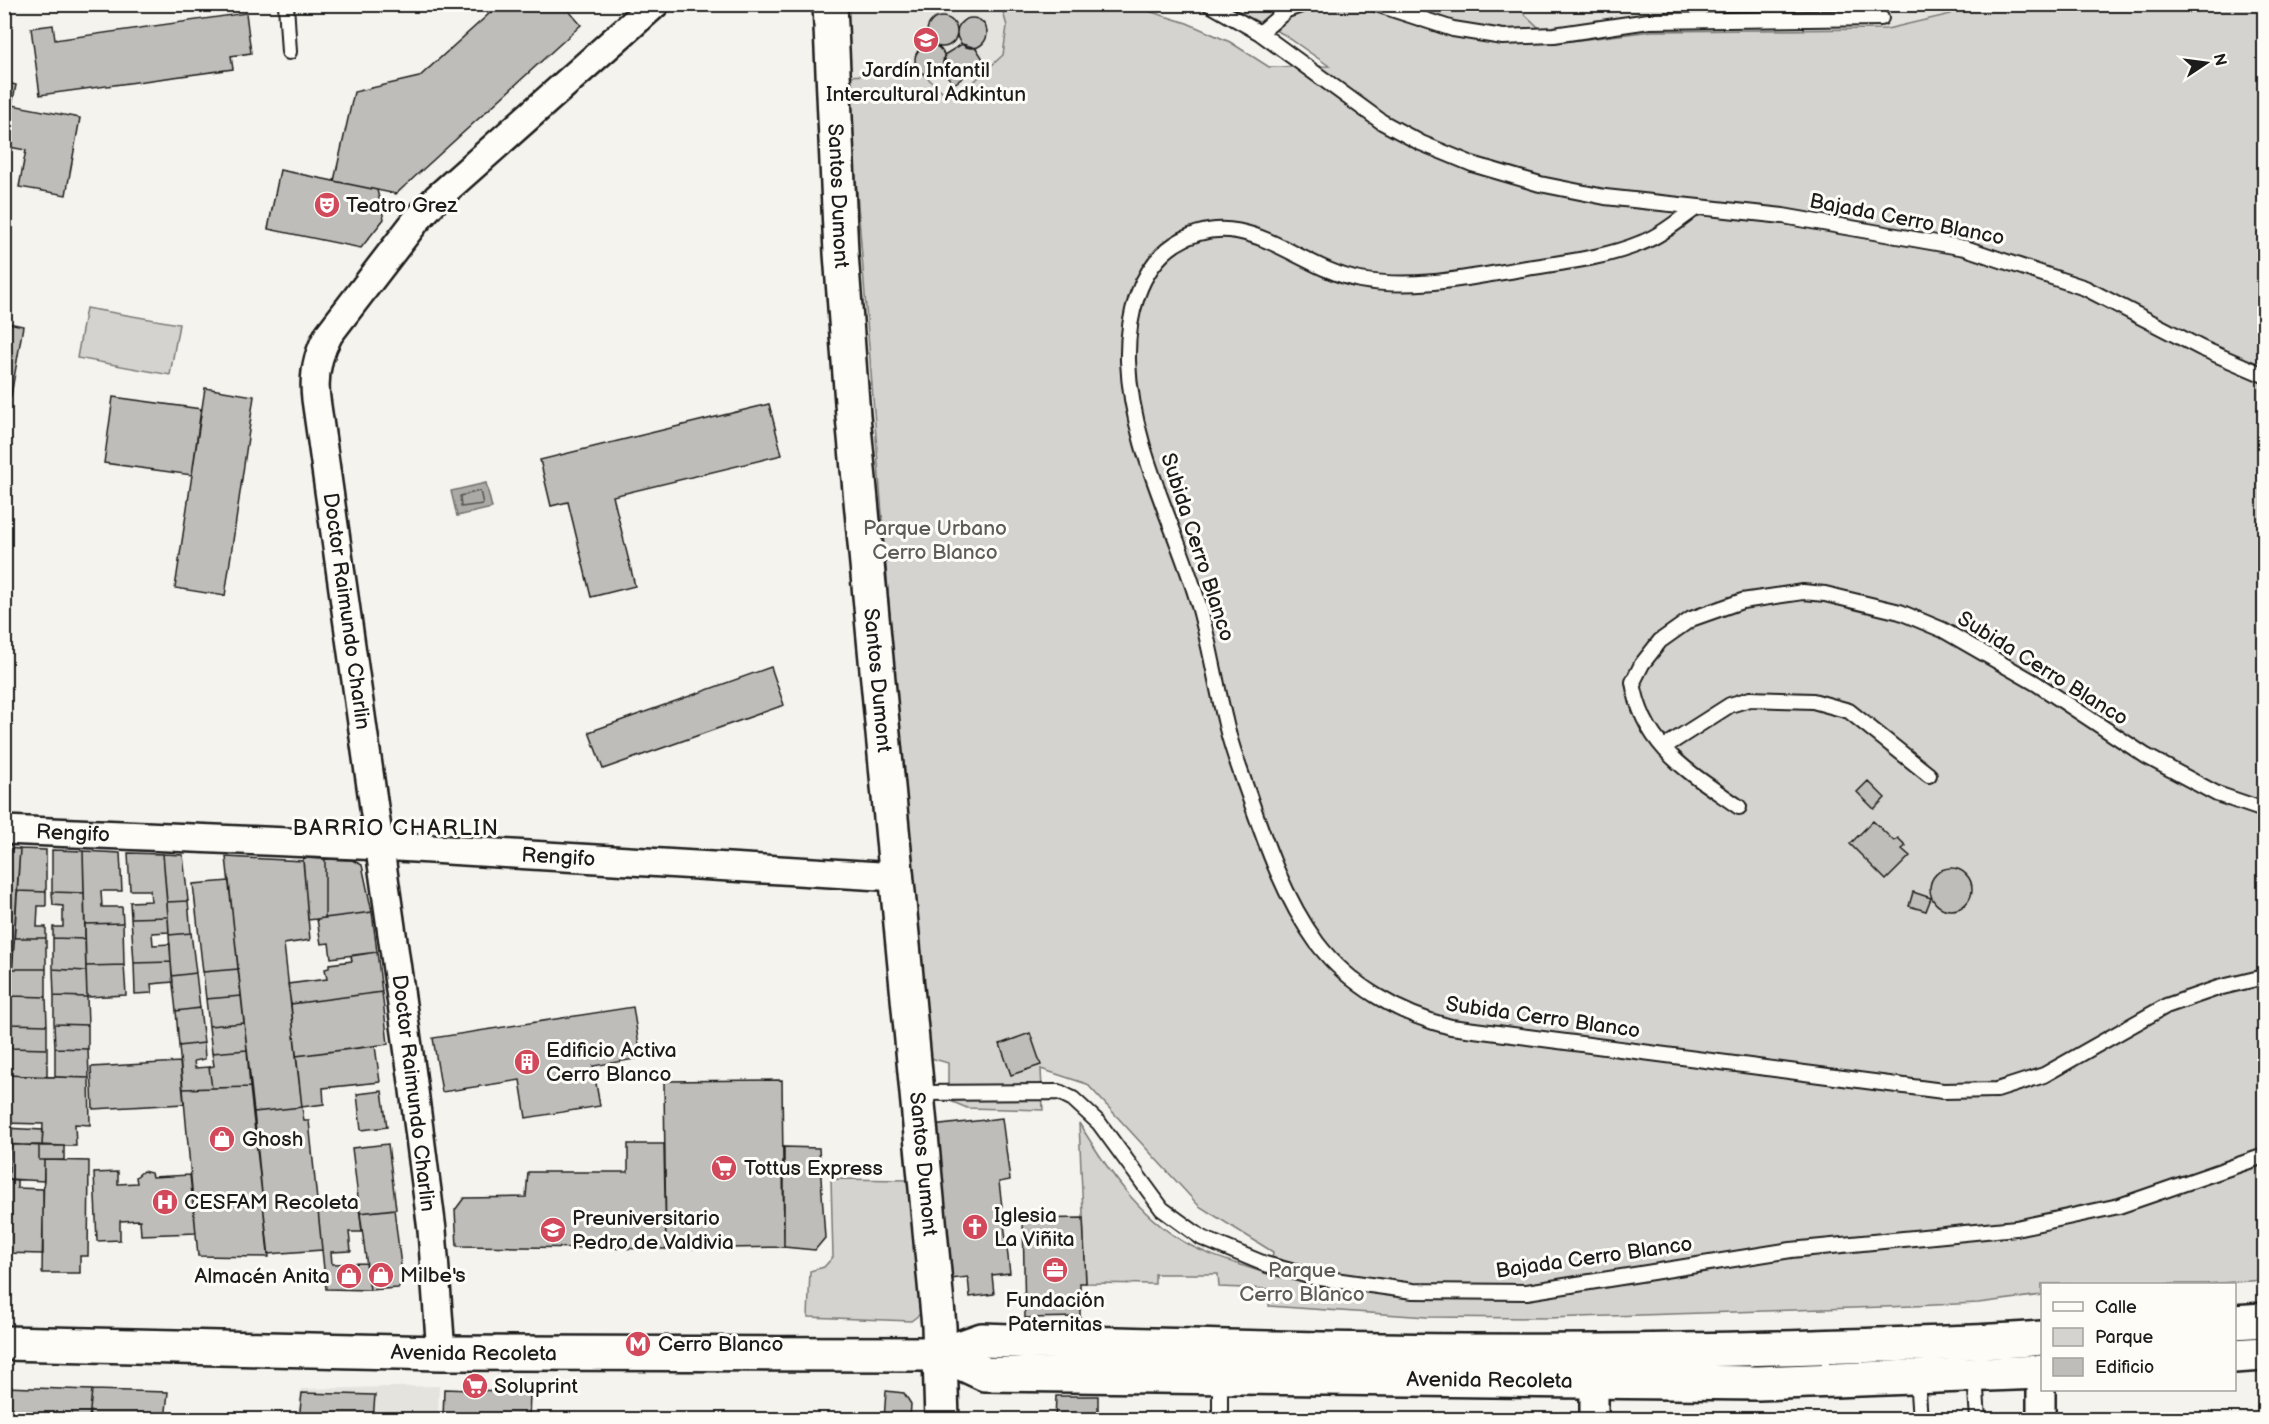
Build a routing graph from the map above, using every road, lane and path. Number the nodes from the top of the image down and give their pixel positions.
1 (286, 4) edge
2 (655, 4) edge
3 (830, 4) edge
4 (1209, 4) edge
5 (1304, 4) edge
6 (1376, 4) edge
7 (1881, 18) dead end
8 (1260, 33) junction
9 (289, 52) dead end
10 (1696, 208) junction
11 (2265, 375) edge
12 (1664, 747) junction
13 (1929, 775) dead end
14 (1739, 807) dead end
15 (2265, 810) edge
16 (4, 830) edge
17 (381, 846) junction
18 (897, 877) junction
19 (2265, 977) edge
20 (917, 1093) junction
21 (2265, 1155) edge
22 (2265, 1320) edge
23 (2236, 1322) edge
24 (2041, 1338) edge
25 (4, 1343) edge
26 (1616, 1350) junction
27 (441, 1353) junction
28 (942, 1354) junction
29 (2265, 1354) edge
30 (2236, 1356) edge
31 (2041, 1368) edge
32 (1975, 1375) junction
33 (1220, 1376) junction
34 (1917, 1378) junction
35 (1594, 1381) junction
36 (2042, 1391) edge
37 (942, 1419) edge
38 (1220, 1419) edge
39 (1594, 1419) edge
40 (1920, 1419) edge
41 (1978, 1419) edge
42 (2041, 1419) edge

1 - 9 lane
2 - 17 street, Doctor Raimundo Charlin
3 - 18 main road, Santos Dumont
4 - 8 lane
5 - 8 lane
6 - 7 lane
8 - 10 lane
10 - 11 lane, Bajada Cerro Blanco
10 - 19 lane, Subida Cerro Blanco
12 - 13 lane
12 - 14 lane, Subida Cerro Blanco
12 - 15 lane, Subida Cerro Blanco
16 - 17 street, Rengifo
17 - 18 street, Rengifo
17 - 27 street, Doctor Raimundo Charlin
18 - 20 main road, Santos Dumont
20 - 21 lane, Bajada Cerro Blanco
20 - 28 main road, Santos Dumont
22 - 23 main road
24 - 26 main road, Avenida Recoleta
25 - 27 main road, Avenida Recoleta
26 - 28 main road, Avenida Recoleta
26 - 35 main road
27 - 28 main road, Avenida Recoleta
28 - 33 main road, Avenida Recoleta
28 - 37 main road, Santos Dumont
29 - 30 main road
31 - 32 main road, Avenida Recoleta
32 - 34 main road, Avenida Recoleta
32 - 41 lane
33 - 35 main road, Avenida Recoleta
33 - 38 lane
34 - 35 main road, Avenida Recoleta
34 - 40 lane
35 - 39 street
36 - 42 street

